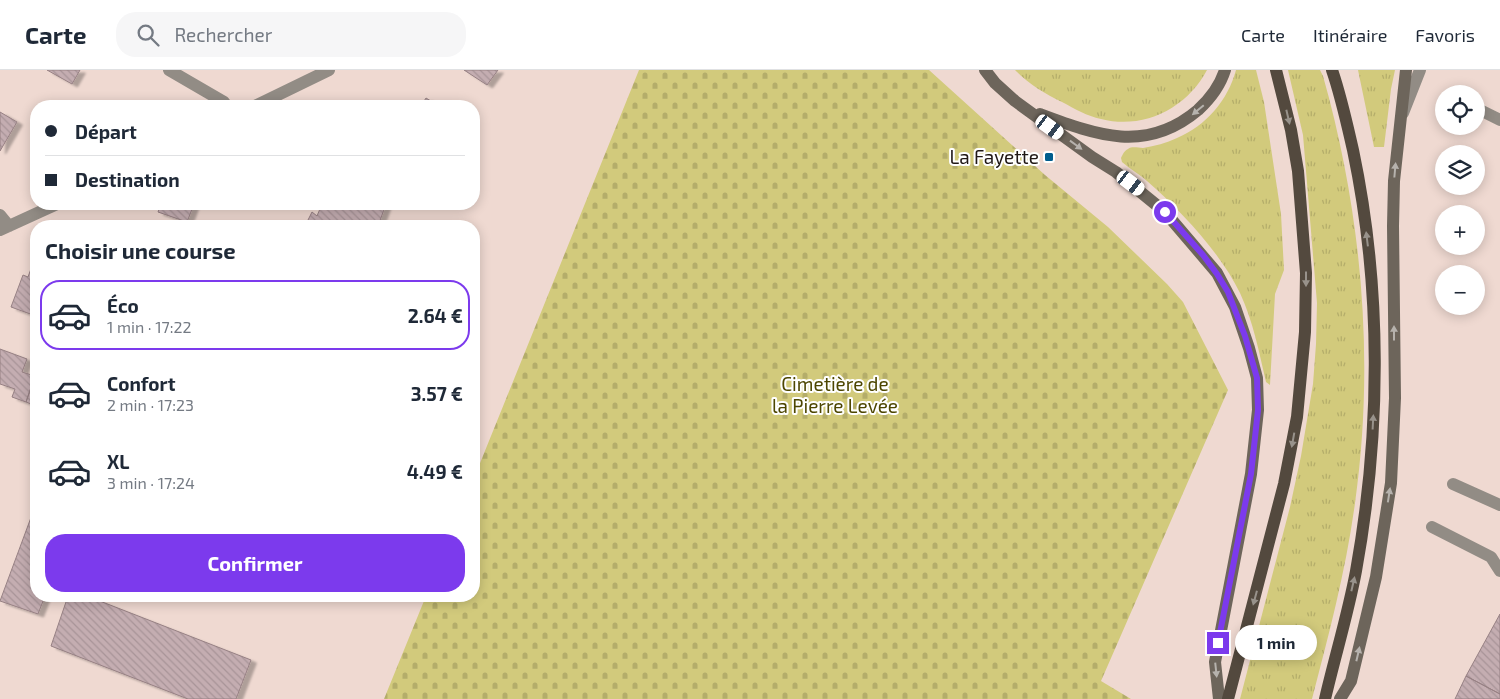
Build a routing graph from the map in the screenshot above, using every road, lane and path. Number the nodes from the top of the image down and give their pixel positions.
1 (170, 70) edge
2 (329, 70) edge
3 (985, 70) edge
4 (1225, 70) edge
5 (1276, 70) edge
6 (1332, 70) edge
7 (1406, 70) edge
8 (1420, 70) edge
9 (221, 100) edge
10 (267, 100) edge
11 (1022, 107) junction
12 (1485, 112) edge
13 (1400, 120) junction
14 (1500, 120) edge
15 (44, 210) edge
16 (0, 215) edge
17 (4, 228) edge
18 (1453, 484) dead end
19 (1500, 505) edge
20 (1432, 527) dead end
21 (1500, 571) edge
22 (1219, 699) edge
23 (1228, 699) edge
24 (1325, 699) edge
25 (1340, 699) edge

1 - 9 street
2 - 10 street
3 - 11 street
4 -> 11 street
5 -> 23 main road
24 -> 6 main road
7 - 13 street
8 - 13 street
11 -> 22 street
12 - 14 street
25 -> 13 street
15 - 17 street
16 - 17 street
18 - 19 street
20 - 21 street

